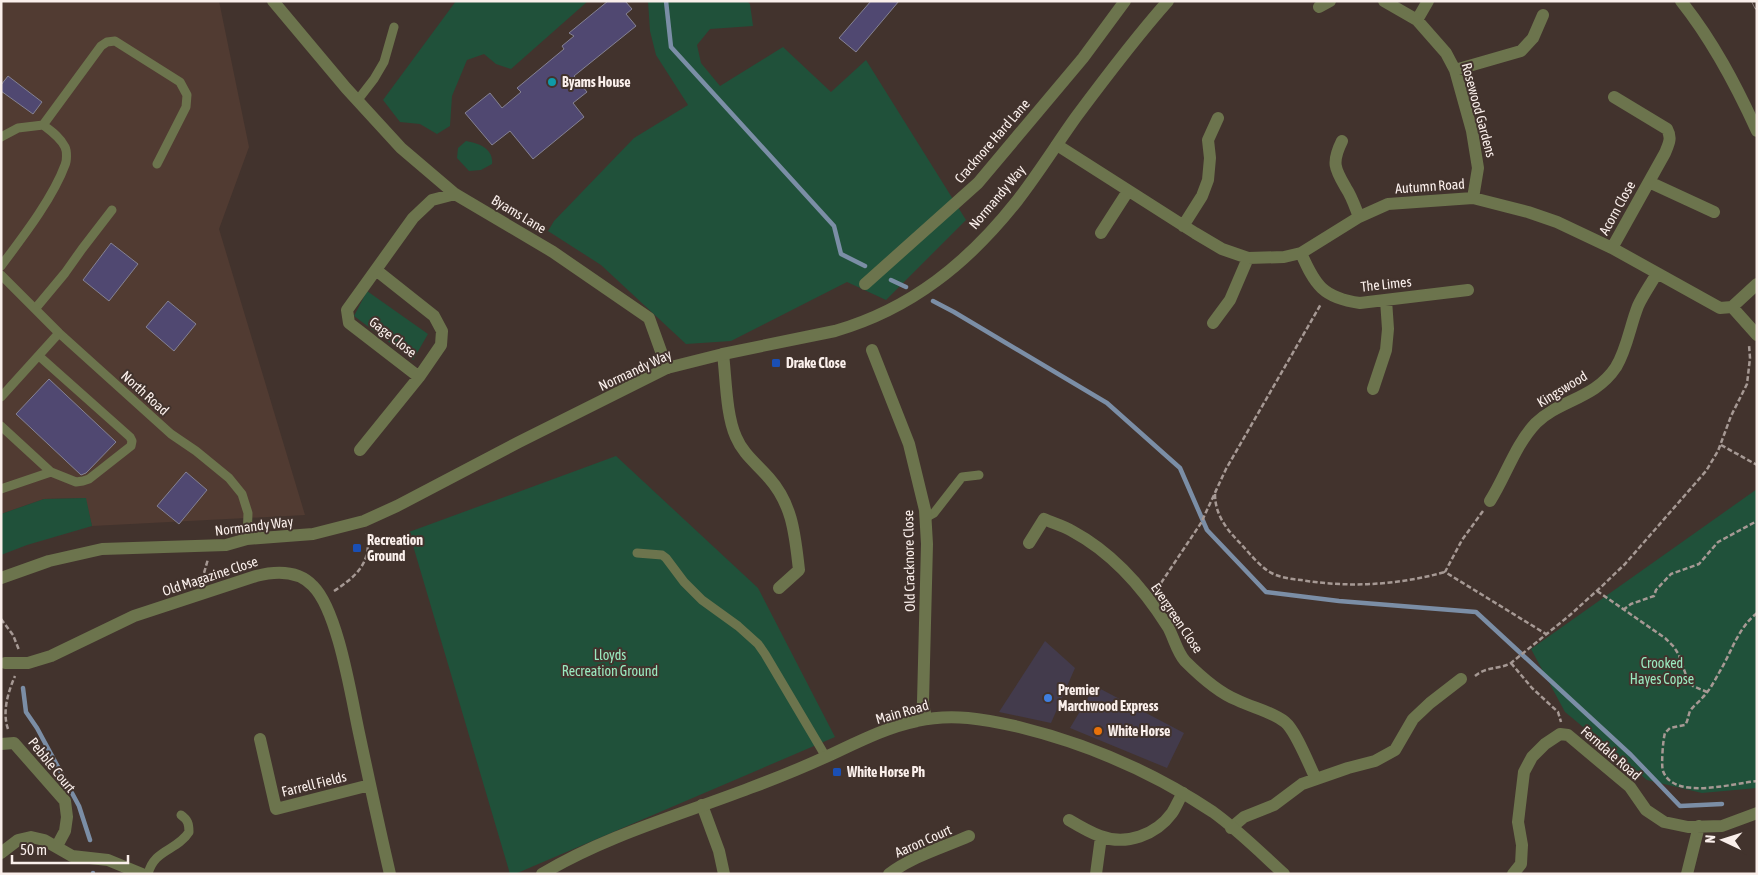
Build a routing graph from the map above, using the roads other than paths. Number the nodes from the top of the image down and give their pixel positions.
1 (273, 1) edge
2 (1125, 1) edge
3 (1168, 1) edge
4 (1384, 1) edge
5 (1428, 1) edge
6 (1681, 1) edge
7 (1543, 15) dead end
8 (1417, 20) junction
9 (394, 27) dead end
10 (1455, 70) junction
11 (1614, 97) dead end
12 (357, 101) junction
13 (1218, 118) dead end
14 (43, 126) junction
15 (1757, 131) edge
16 (1, 137) edge
17 (1342, 142) dead end
18 (1057, 145) junction
19 (157, 164) dead end
20 (1649, 182) junction
21 (1128, 191) junction
22 (455, 194) junction
23 (1473, 198) junction
24 (112, 210) dead end
25 (1714, 212) dead end
26 (1359, 217) junction
27 (1183, 226) junction
28 (1101, 233) dead end
29 (1612, 248) junction
30 (1301, 253) junction
31 (1248, 258) junction
32 (1, 266) edge
33 (376, 270) junction
34 (1657, 273) junction
35 (1, 275) edge
36 (865, 284) dead end
37 (1757, 284) edge
38 (1468, 290) dead end
39 (1386, 300) junction
40 (1732, 307) junction
41 (35, 309) junction
42 (1213, 323) dead end
43 (1753, 332) edge
44 (59, 333) junction
45 (872, 350) dead end
46 (723, 354) junction
47 (39, 356) junction
48 (667, 368) junction
49 (420, 377) junction
50 (1373, 389) dead end
51 (1, 398) edge
52 (1, 426) edge
53 (360, 450) dead end
54 (51, 472) junction
55 (979, 475) dead end
56 (1, 489) edge
57 (1490, 501) road end
58 (926, 518) junction
59 (248, 539) junction
60 (1029, 543) dead end
61 (637, 553) dead end
62 (1, 578) edge
63 (779, 588) dead end
64 (5, 663) dead end
65 (1460, 679) road end
66 (926, 720) junction
67 (260, 739) dead end
68 (1, 744) edge
69 (826, 757) junction
70 (1316, 779) junction
71 (370, 785) junction
72 (1183, 793) junction
73 (702, 806) junction
74 (1757, 813) edge
75 (181, 814) dead end
76 (1069, 820) dead end
77 (1698, 826) junction
78 (1231, 828) junction
79 (969, 836) dead end
80 (1101, 837) junction
81 (56, 846) junction
82 (1, 853) edge
83 (142, 874) edge
84 (148, 874) edge
85 (390, 874) edge
86 (542, 874) edge
87 (724, 874) edge
88 (889, 874) edge
89 (1096, 874) edge
90 (1284, 874) edge
91 (1512, 874) edge
92 (1687, 874) edge

1 - 12 street, Byams Lane
2 - 36 street, Cracknore Hard Lane
3 - 18 street, Normandy Way
4 - 8 street, Rosewood Gardens
5 - 8 street
6 - 15 street
7 - 10 street
8 - 10 street, Rosewood Gardens
9 - 12 lane
10 - 23 street, Rosewood Gardens
11 - 20 street, Acorn Close
12 - 22 street, Byams Lane
13 - 27 street
14 - 16 lane
14 - 19 lane
14 - 32 lane
17 - 26 street
18 - 21 street, Autumn Road
18 - 46 street, Normandy Way
20 - 25 street, Acorn Close
20 - 29 street, Acorn Close
21 - 27 street, Autumn Road
21 - 28 street
22 - 33 street, Gage Close
22 - 48 street, Byams Lane
23 - 26 street, Autumn Road
23 - 29 street, Autumn Road
24 - 41 lane
26 - 30 street, Autumn Road
27 - 31 street, Autumn Road
29 - 34 street, Autumn Road
30 - 31 street, Autumn Road
30 - 39 street, The Limes
31 - 42 street
33 - 49 street, Gage Close
33 - 49 street, Gage Close
34 - 40 street, Autumn Road
34 - 57 street, Kingswood
35 - 41 lane, North Road
37 - 40 street
38 - 39 street, The Limes
39 - 50 street
40 - 43 street
41 - 44 lane, North Road
44 - 47 lane
44 - 59 lane, North Road
45 - 58 street, Old Cracknore Close
46 - 48 street, Normandy Way
46 - 63 street
47 - 51 lane
47 - 54 lane
48 - 59 street, Normandy Way
49 - 53 street, Gage Close
52 - 54 lane
54 - 56 lane
55 - 58 lane
58 - 66 street, Old Cracknore Close
59 - 62 street, Normandy Way
60 - 70 street, Evergreen Close
61 - 69 lane
64 - 71 street, Old Magazine Close
65 - 70 street
66 - 69 street, Main Road
66 - 72 street, Main Road
67 - 71 street, Farrell Fields
68 - 81 street, Pebble Court
69 - 73 street, Main Road
70 - 78 street
71 - 85 street, Old Magazine Close
72 - 78 street, Main Road
72 - 80 street
73 - 86 street, Main Road
73 - 87 street
74 - 77 street, Ferndale Road
75 - 84 lane
76 - 80 street
77 - 91 street, Ferndale Road
77 - 92 street
78 - 90 street, Main Road
79 - 88 street, Aaron Court
80 - 89 street
81 - 82 street
81 - 83 street

